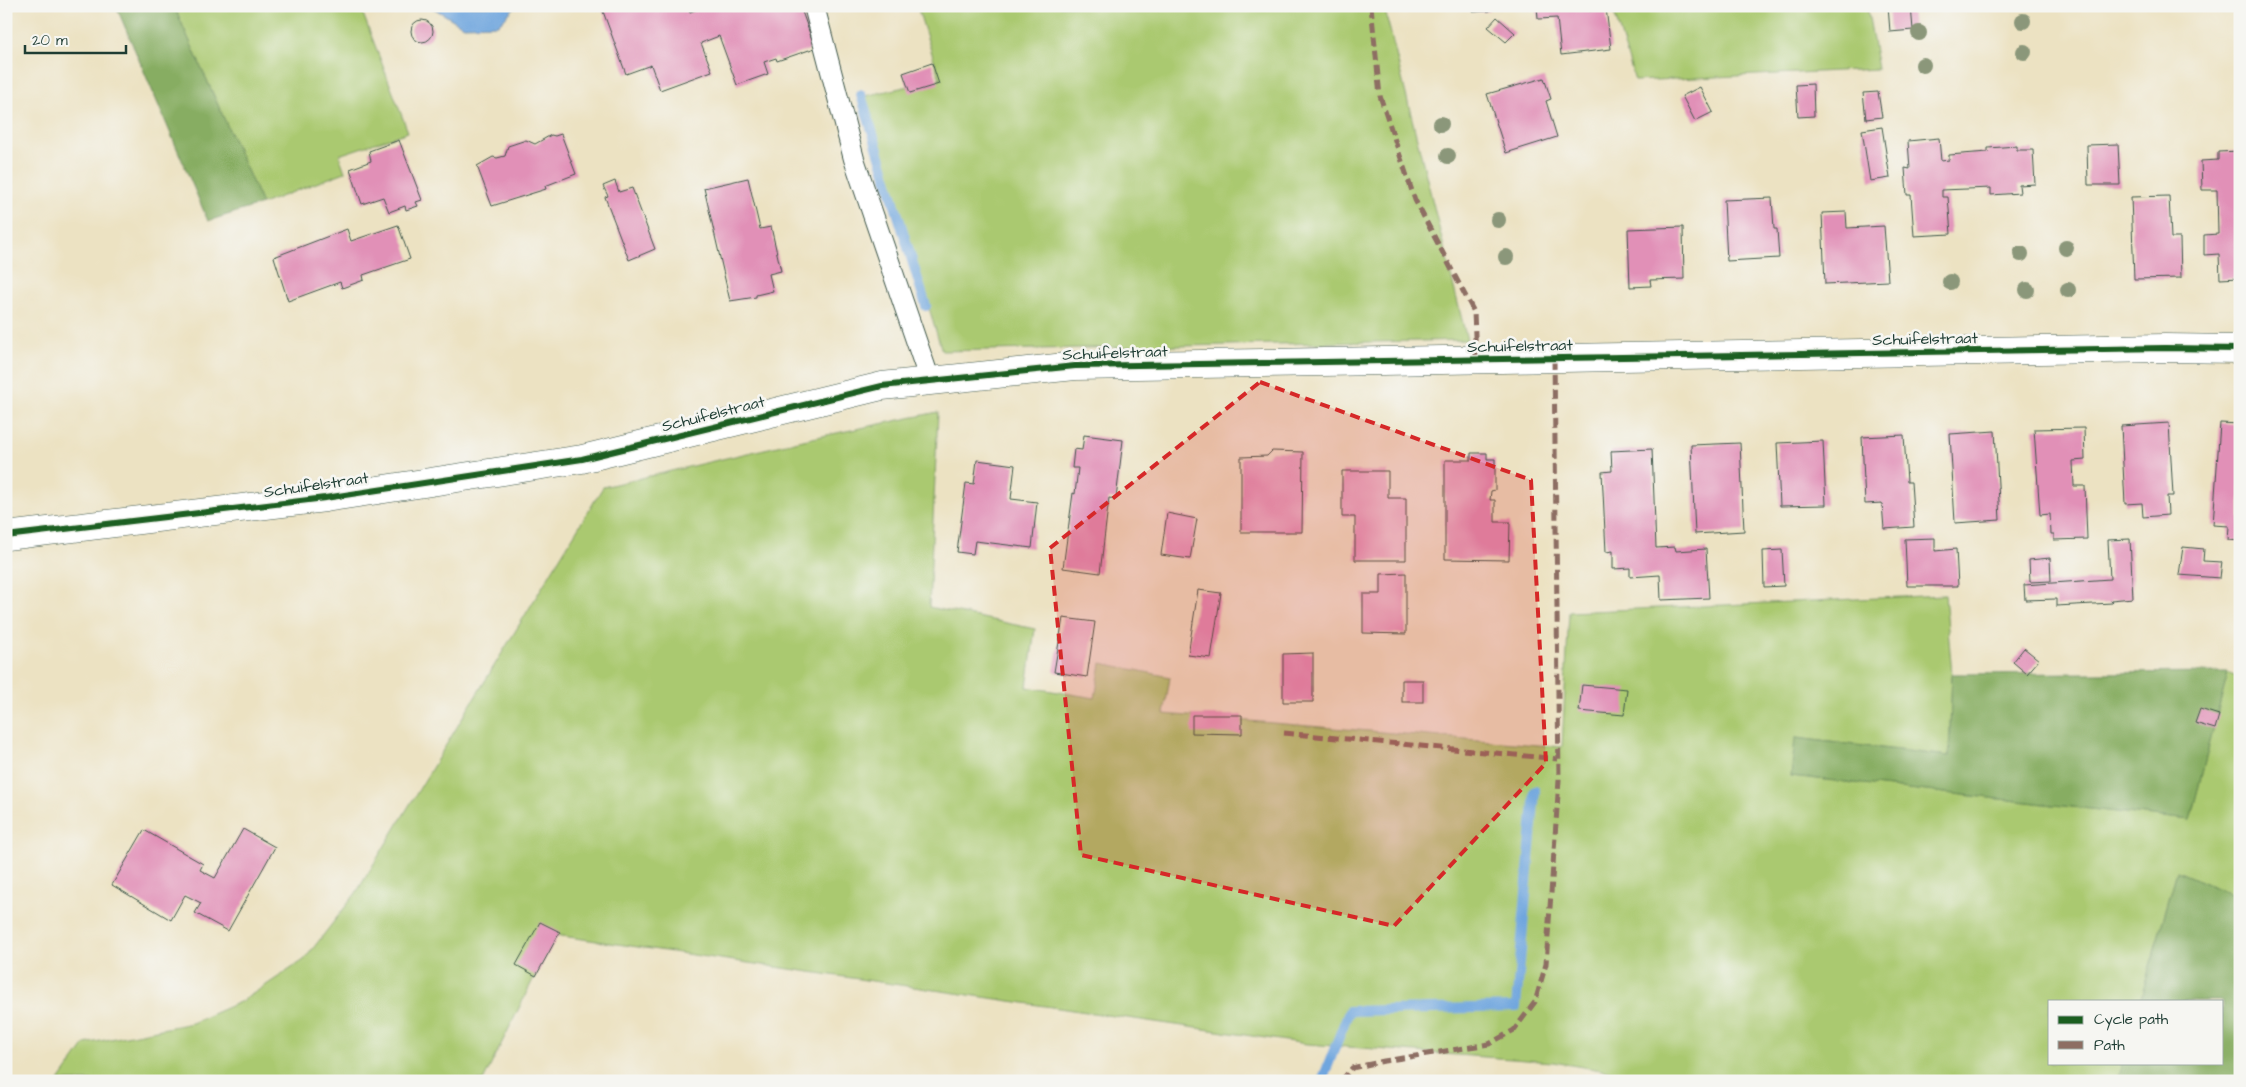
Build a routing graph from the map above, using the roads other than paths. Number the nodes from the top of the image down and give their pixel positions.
1 (814, 6) edge
2 (2240, 349) edge
3 (930, 381) junction
4 (6, 536) edge

1 - 3 lane
2 - 3 street, Schuifelstraat
3 - 4 street, Schuifelstraat

